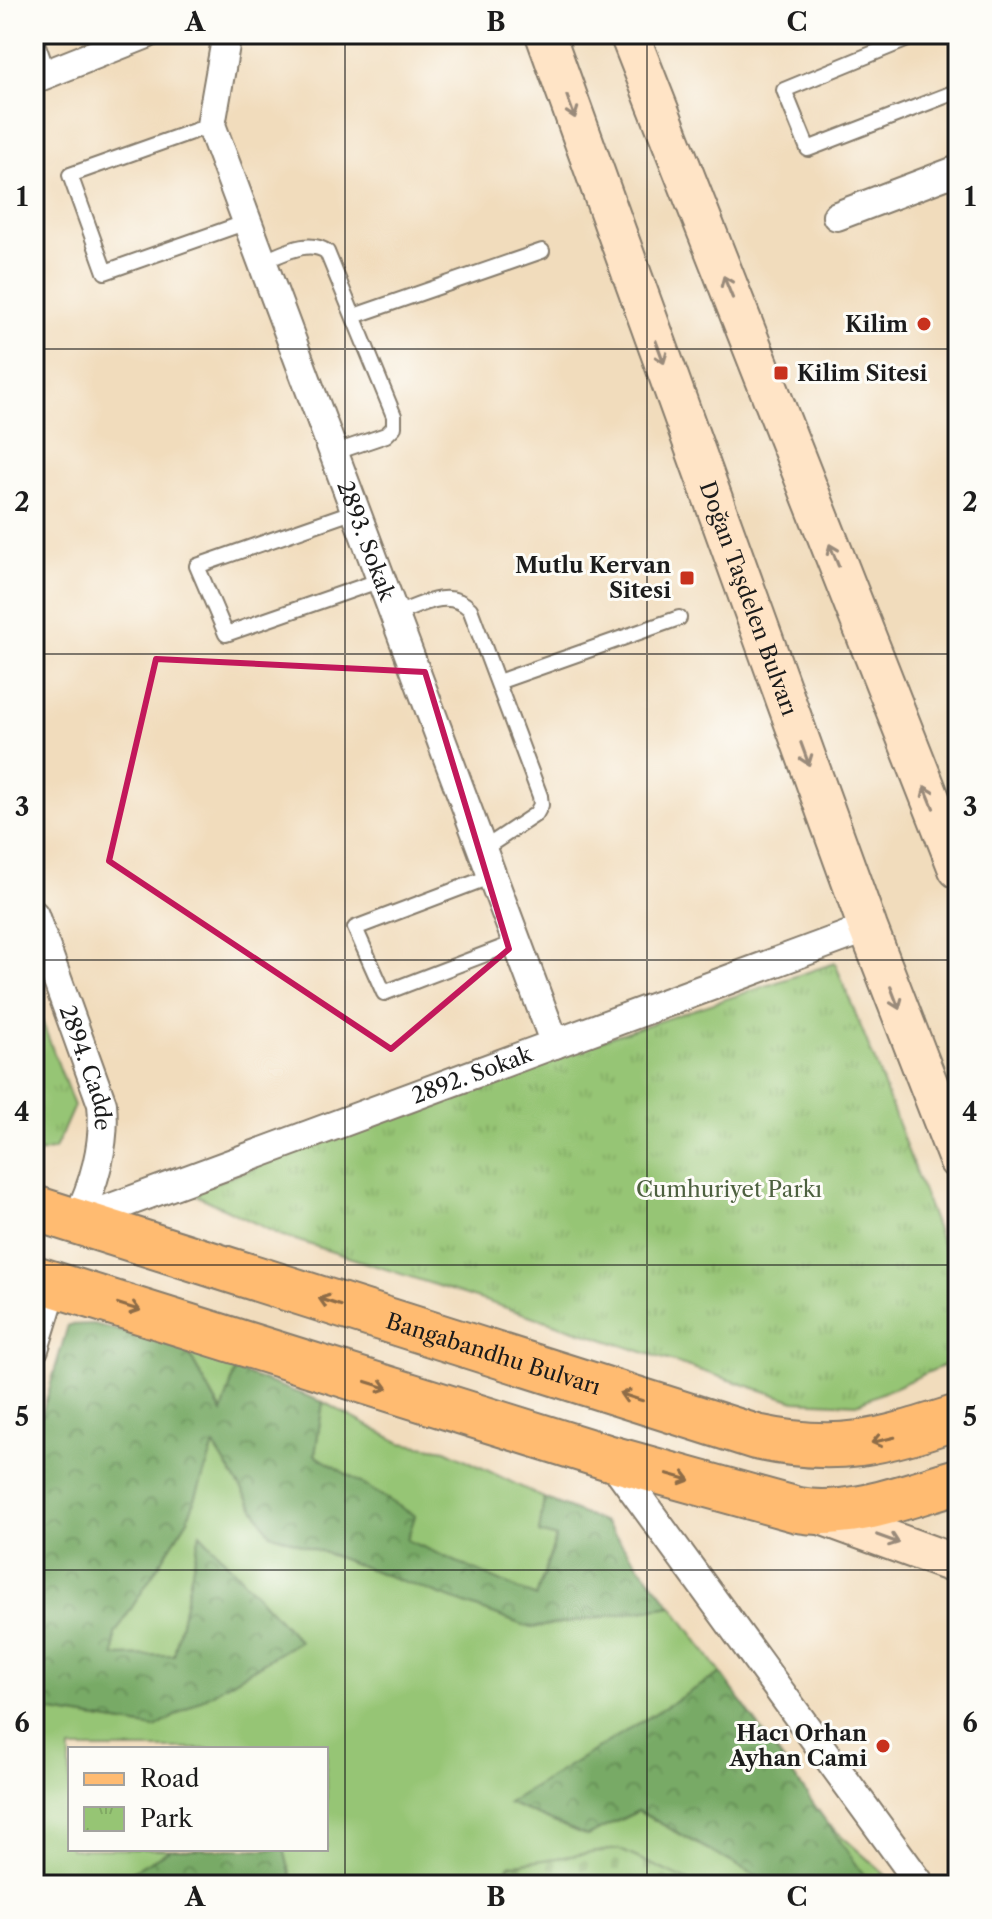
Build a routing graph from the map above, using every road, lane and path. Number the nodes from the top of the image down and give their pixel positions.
1 (34, 34) edge
2 (147, 34) edge
3 (227, 34) edge
4 (545, 34) edge
5 (629, 34) edge
6 (920, 34) edge
7 (41, 76) edge
8 (958, 91) edge
9 (211, 125) junction
10 (958, 170) edge
11 (837, 216) dead end
12 (247, 222) junction
13 (542, 251) dead end
14 (262, 262) junction
15 (354, 316) junction
16 (333, 453) junction
17 (355, 511) junction
18 (381, 580) junction
19 (394, 615) junction
20 (679, 618) dead end
21 (498, 682) junction
22 (487, 863) junction
23 (958, 869) edge
24 (34, 915) edge
25 (868, 928) junction
26 (517, 942) junction
27 (555, 1044) junction
28 (958, 1160) edge
29 (34, 1208) edge
30 (76, 1221) junction
31 (44, 1281) edge
32 (34, 1349) edge
33 (958, 1417) edge
34 (610, 1458) junction
35 (958, 1481) edge
36 (818, 1514) junction
37 (958, 1565) edge
38 (921, 1885) edge

1 - 7 lane
2 - 7 street
3 - 9 street
4 -> 25 main road, Doğan Taşdelen Bulvarı
23 -> 5 main road
6 - 8 lane
9 - 12 street, 2893. Sokak
9 - 12 lane
10 - 11 street
12 - 14 street, 2893. Sokak
13 - 15 lane
14 - 15 lane
14 - 16 street, 2893. Sokak
15 - 16 lane
16 - 17 street, 2893. Sokak
17 - 18 street, 2893. Sokak
17 - 18 lane
18 - 19 street, 2893. Sokak
19 - 21 lane
19 - 22 street, 2893. Sokak
20 - 21 lane
21 - 22 lane
22 - 26 street, 2893. Sokak
22 - 26 lane
24 - 30 street, 2894. Cadde
25 - 27 street, 2892. Sokak
25 -> 28 main road, Doğan Taşdelen Bulvarı
26 - 27 street, 2893. Sokak
27 - 30 street, 2892. Sokak
29 - 30 main road, Bangabandhu Bulvarı
30 - 31 main road
33 -> 30 main road, Bangabandhu Bulvarı
31 - 32 street
31 -> 34 main road
34 -> 36 main road
34 - 38 street
35 - 36 main road
36 -> 37 main road

